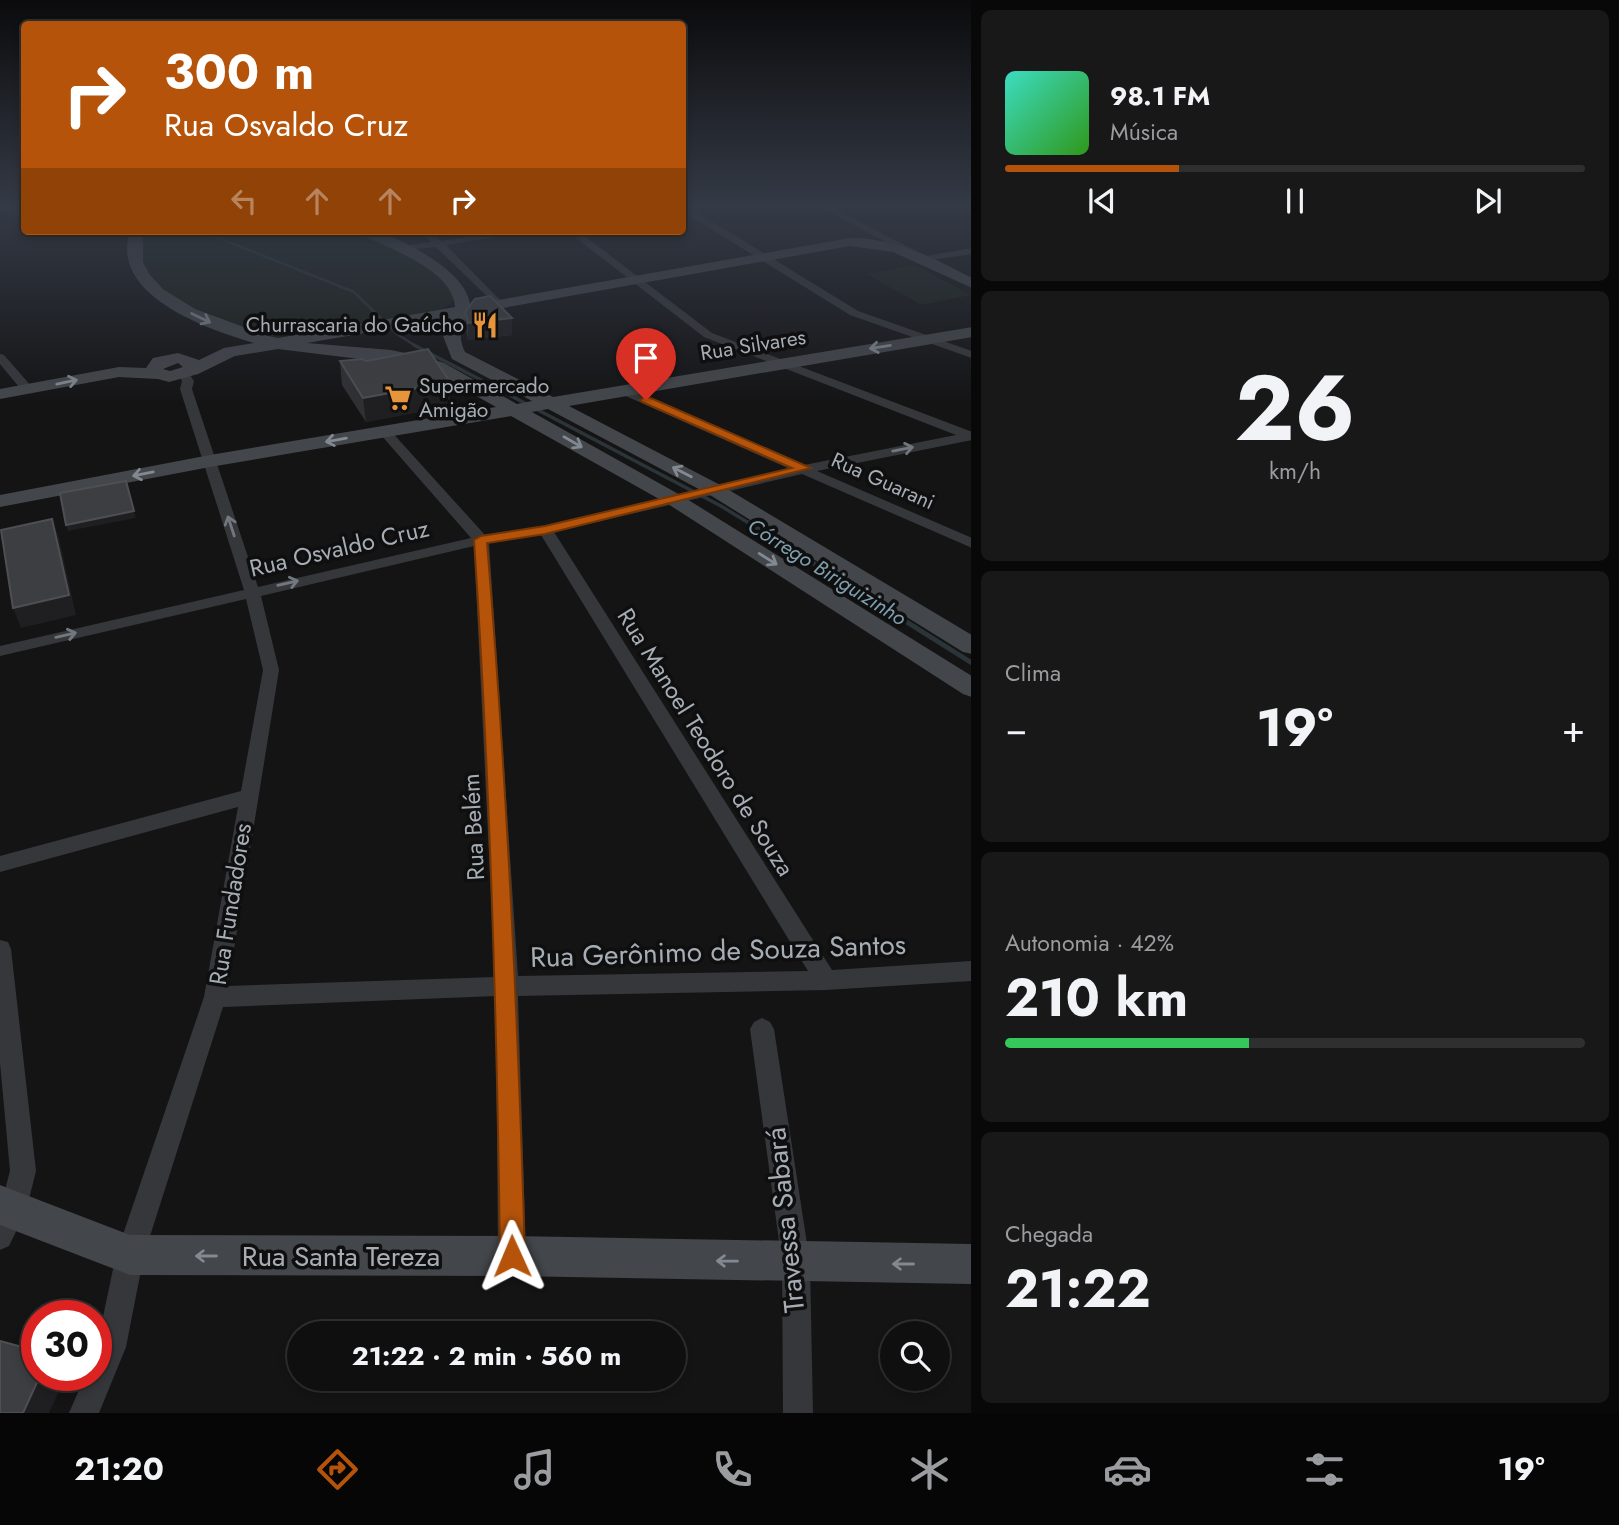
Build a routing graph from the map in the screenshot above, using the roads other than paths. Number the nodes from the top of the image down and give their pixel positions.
1 (142, 272) edge
2 (438, 272) edge
3 (467, 272) edge
4 (625, 272) edge
5 (680, 272) edge
6 (788, 272) edge
7 (949, 272) edge
8 (635, 280) junction
9 (971, 284) edge
10 (498, 303) junction
11 (463, 310) junction
12 (401, 320) joint
13 (227, 330) junction
14 (971, 332) edge
15 (925, 340) junction
16 (276, 344) junction
17 (971, 355) edge
18 (0, 357) edge
19 (172, 359) junction
20 (781, 364) junction
21 (160, 375) junction
22 (187, 378) junction
23 (28, 390) junction
24 (623, 390) junction
25 (0, 394) edge
26 (532, 406) junction
27 (386, 432) junction
28 (971, 436) edge
29 (210, 461) junction
30 (804, 468) junction
31 (713, 491) junction
32 (682, 499) junction
33 (0, 501) edge
34 (545, 530) junction
35 (481, 540) junction
36 (971, 544) edge
37 (252, 591) junction
38 (971, 646) edge
39 (0, 651) edge
40 (971, 688) edge
41 (247, 797) junction
42 (0, 864) edge
43 (0, 948) edge
44 (971, 971) edge
45 (826, 980) junction
46 (507, 986) junction
47 (215, 997) junction
48 (762, 1029) dead end
49 (4, 1218) edge
50 (130, 1255) junction
51 (512, 1256) junction
52 (796, 1263) junction
53 (971, 1264) edge
54 (84, 1413) edge
55 (798, 1413) edge

1 -> 13 street
2 - 11 street
3 - 10 street
4 - 8 street
5 - 8 street
6 - 15 street
7 - 9 street
8 - 10 street
8 - 20 street
10 - 11 street
11 - 12 street
11 - 26 street
12 - 16 street
13 - 16 street
13 - 19 street
14 - 15 street, Rua Silvares
15 - 17 street
15 -> 20 street, Rua Silvares
16 - 22 street
16 - 26 street
18 - 23 street
19 - 21 street
19 - 22 street
20 - 24 street, Rua Silvares
20 - 28 street
21 - 22 street
23 -> 21 street
22 - 29 street, Rua Fundadores
23 - 25 street
24 - 26 street, Rua Silvares
24 - 30 street, Rua Guarani
26 - 27 street, Rua Silvares
31 -> 26 street
26 -> 32 street
27 -> 29 street, Rua Silvares
27 - 35 street
30 -> 28 street, Rua Osvaldo Cruz
29 -> 33 street, Rua Silvares
37 -> 29 street, Rua Fundadores
30 - 31 street, Rua Osvaldo Cruz
30 - 36 street, Rua Guarani
31 - 32 street, Rua Osvaldo Cruz
31 - 38 street
32 - 34 street, Rua Osvaldo Cruz
32 -> 40 street
34 - 35 street, Rua Osvaldo Cruz
34 - 45 street, Rua Manoel Teodoro de Souza
37 -> 35 street, Rua Osvaldo Cruz
35 - 46 street, Rua Belém
39 -> 37 street, Rua Osvaldo Cruz
37 - 41 street, Rua Fundadores
41 - 42 street
41 - 47 street, Rua Fundadores
43 - 49 street
44 - 45 street, Rua Gerônimo de Souza Santos
45 - 46 street, Rua Gerônimo de Souza Santos
46 - 47 street, Rua Gerônimo de Souza Santos
46 - 51 street, Rua Belém
47 - 50 street, Rua Fundadores
48 - 52 street, Travessa Sabará
49 - 50 street, Rua Santa Tereza
51 -> 50 street, Rua Santa Tereza
50 - 54 street, Rua Fundadores
52 -> 51 street, Rua Santa Tereza
53 -> 52 street, Rua Santa Tereza
52 - 55 street, Travessa Sabará

